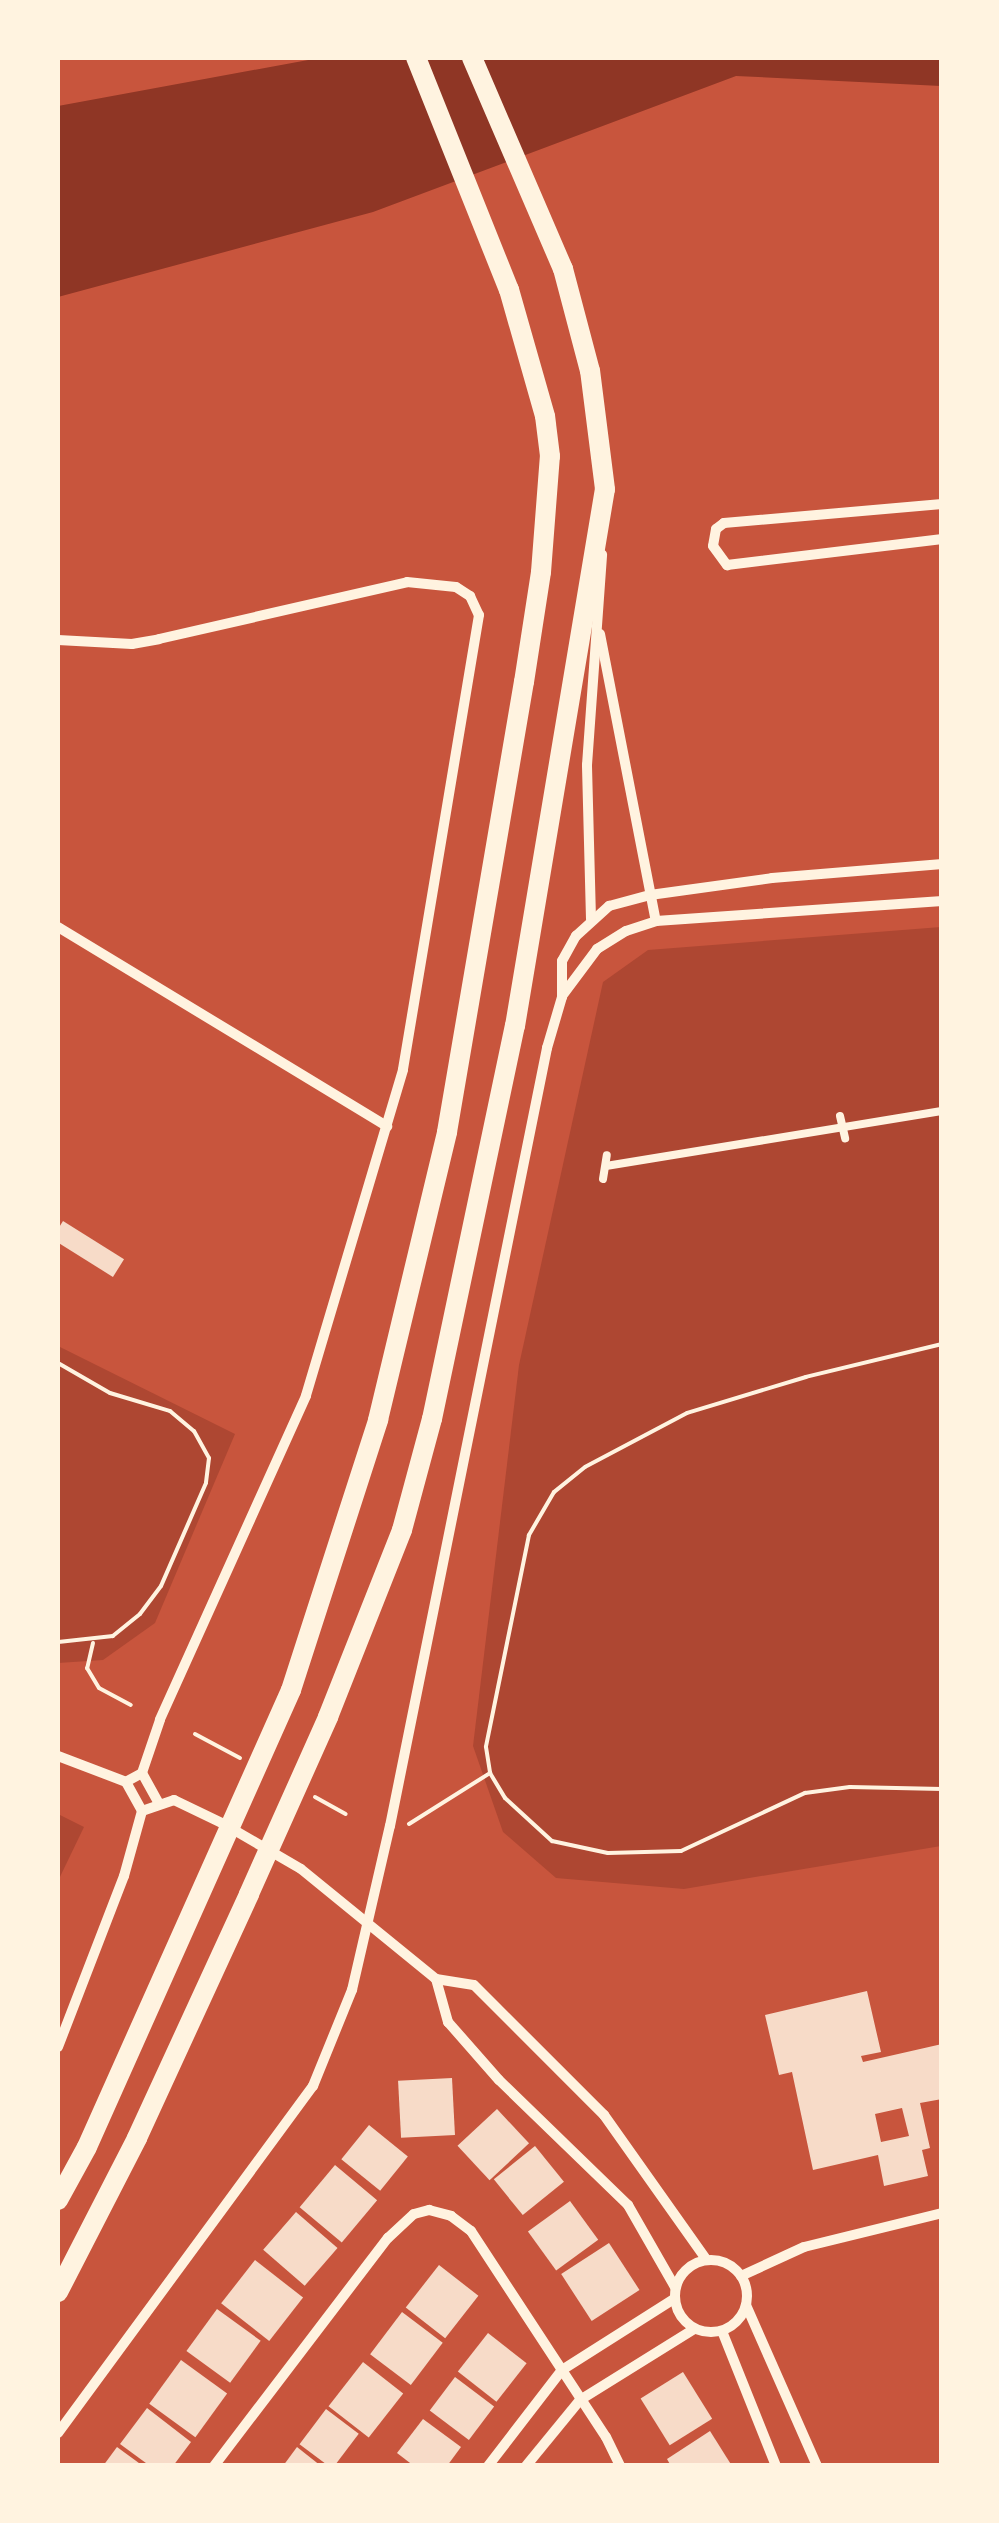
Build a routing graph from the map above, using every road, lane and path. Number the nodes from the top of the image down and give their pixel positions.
1 (416, 58) edge
2 (472, 58) edge
3 (605, 489) junction
4 (942, 504) edge
5 (942, 539) edge
6 (598, 629) junction
7 (58, 640) edge
8 (942, 864) edge
9 (650, 895) junction
10 (942, 901) edge
11 (591, 919) junction
12 (656, 920) junction
13 (58, 926) edge
14 (562, 997) junction
15 (942, 1111) edge
16 (840, 1116) dead end
17 (386, 1126) junction
18 (843, 1127) junction
19 (845, 1138) dead end
20 (607, 1155) dead end
21 (606, 1166) junction
22 (603, 1179) dead end
23 (942, 1344) edge
24 (58, 1363) edge
25 (94, 1641) junction
26 (58, 1642) edge
27 (131, 1704) dead end
28 (58, 1756) edge
29 (142, 1773) junction
30 (490, 1774) junction
31 (126, 1782) junction
32 (942, 1789) edge
33 (158, 1802) junction
34 (142, 1810) junction
35 (408, 1824) dead end
36 (366, 1922) junction
37 (436, 1980) junction
38 (58, 2047) edge
39 (58, 2200) edge
40 (942, 2213) edge
41 (706, 2259) junction
42 (741, 2276) junction
43 (58, 2292) edge
44 (674, 2294) junction
45 (746, 2305) junction
46 (694, 2329) junction
47 (722, 2331) junction
48 (562, 2370) junction
49 (580, 2400) junction
50 (58, 2432) edge
51 (214, 2466) edge
52 (488, 2466) edge
53 (526, 2466) edge
54 (620, 2466) edge
55 (776, 2466) edge
56 (816, 2466) edge

1 - 39 main road
2 - 3 main road
3 - 6 street
3 - 43 main road
4 - 5 street
6 - 9 street
6 - 11 street
7 - 17 street
8 - 9 street
9 - 11 street
9 - 12 street
10 - 12 street
11 - 14 street
12 - 14 street
13 - 17 street
14 - 36 street
15 - 18 lane
16 - 18 lane
17 - 29 street
18 - 19 lane
18 - 21 lane
20 - 21 lane
21 - 22 lane
23 - 30 path
24 - 25 path
25 - 26 path
25 - 27 path
28 - 31 street
29 - 31 street
29 - 33 street
30 - 32 path
30 - 35 path
31 - 34 street
33 - 34 street
33 - 36 street
34 - 38 street
36 - 37 street
36 - 50 street
37 - 41 street
37 - 44 street
40 - 42 street
41 - 42 street
41 - 44 street
42 - 45 street
44 - 46 street
44 - 48 street
45 - 47 street
45 - 56 street
46 - 47 street
46 - 49 street
47 - 55 street
48 - 49 street
48 - 51 street
48 - 52 street
49 - 53 street
49 - 54 street

